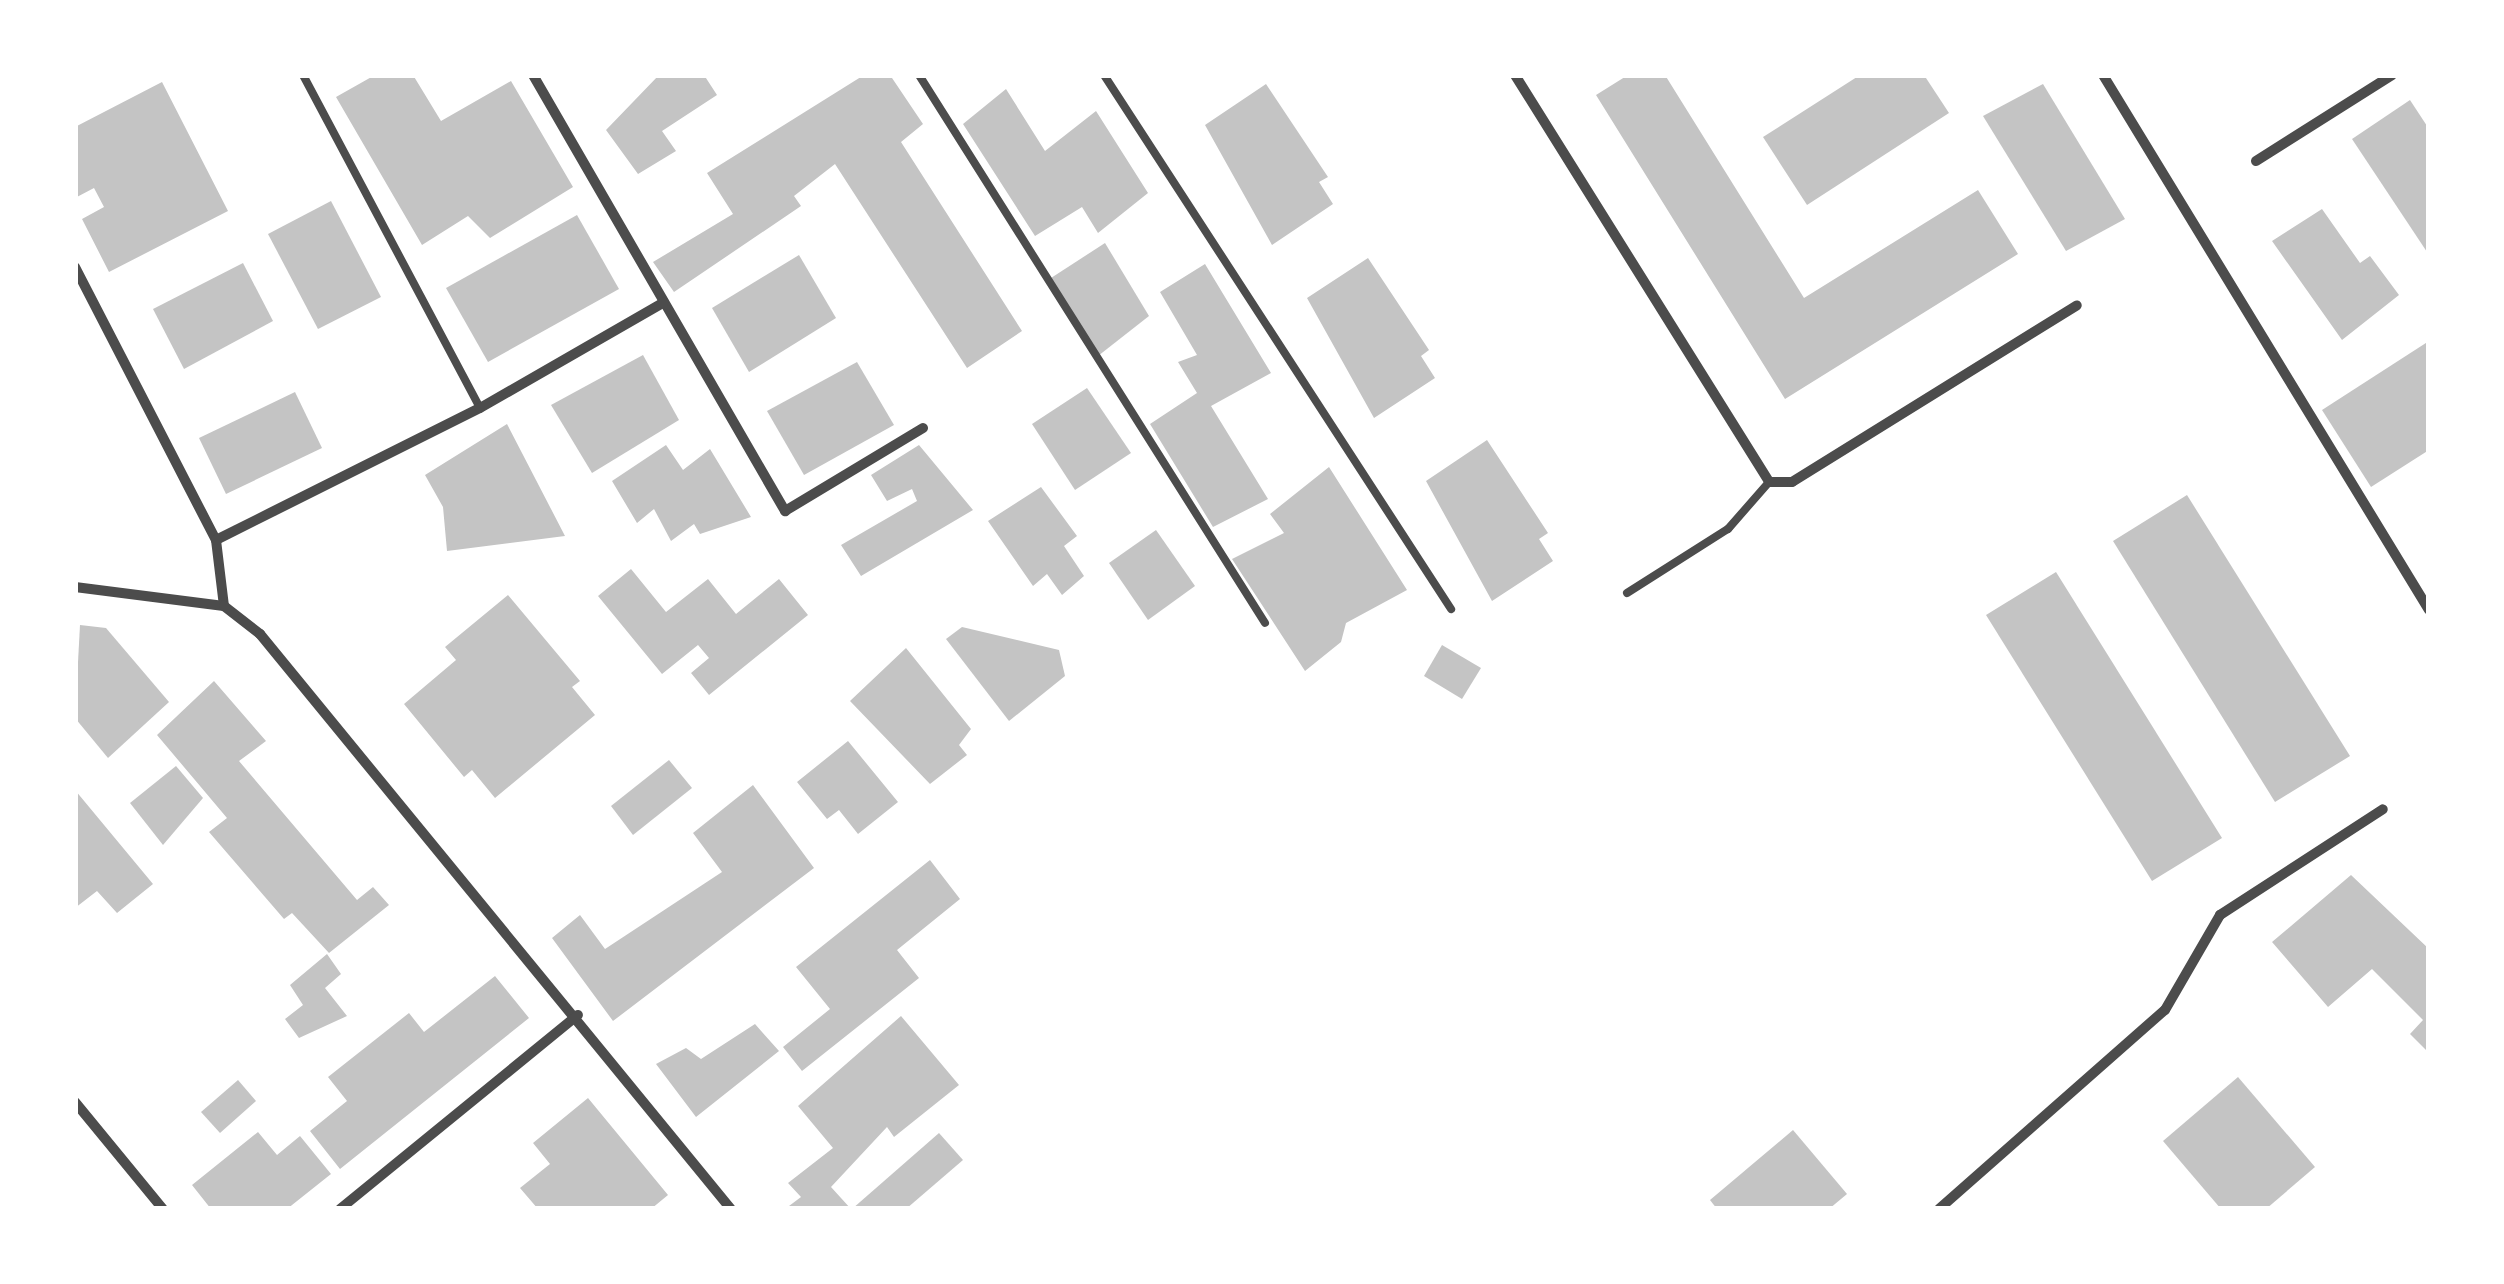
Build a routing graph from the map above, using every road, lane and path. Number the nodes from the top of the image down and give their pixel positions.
1 (303, 75) edge
2 (533, 75) edge
3 (919, 75) edge
4 (1104, 75) edge
5 (1516, 75) edge
6 (2103, 75) edge
7 (2392, 75) edge
8 (2256, 161) dead end
9 (75, 268) edge
10 (664, 302) junction
11 (2077, 305) dead end
12 (480, 408) junction
13 (923, 428) dead end
14 (1769, 482) junction
15 (216, 540) junction
16 (75, 586) edge
17 (1626, 593) dead end
18 (224, 606) junction
19 (1452, 609) dead end
20 (2429, 610) edge
21 (1265, 623) dead end
22 (2384, 809) dead end
23 (578, 1015) junction
24 (75, 1102) edge
25 (163, 1209) edge
26 (340, 1209) edge
27 (731, 1209) edge
28 (1939, 1209) edge

1 - 12 lane
2 - 10 street
3 - 21 lane
4 - 19 lane
5 - 14 street
6 - 20 street
7 - 8 street
9 - 15 street
10 - 12 street
10 - 13 street
11 - 14 street
12 - 15 street
14 - 17 lane
15 - 18 street
16 - 18 street
18 - 23 street
22 - 28 street
23 - 26 street
23 - 27 street
24 - 25 street

